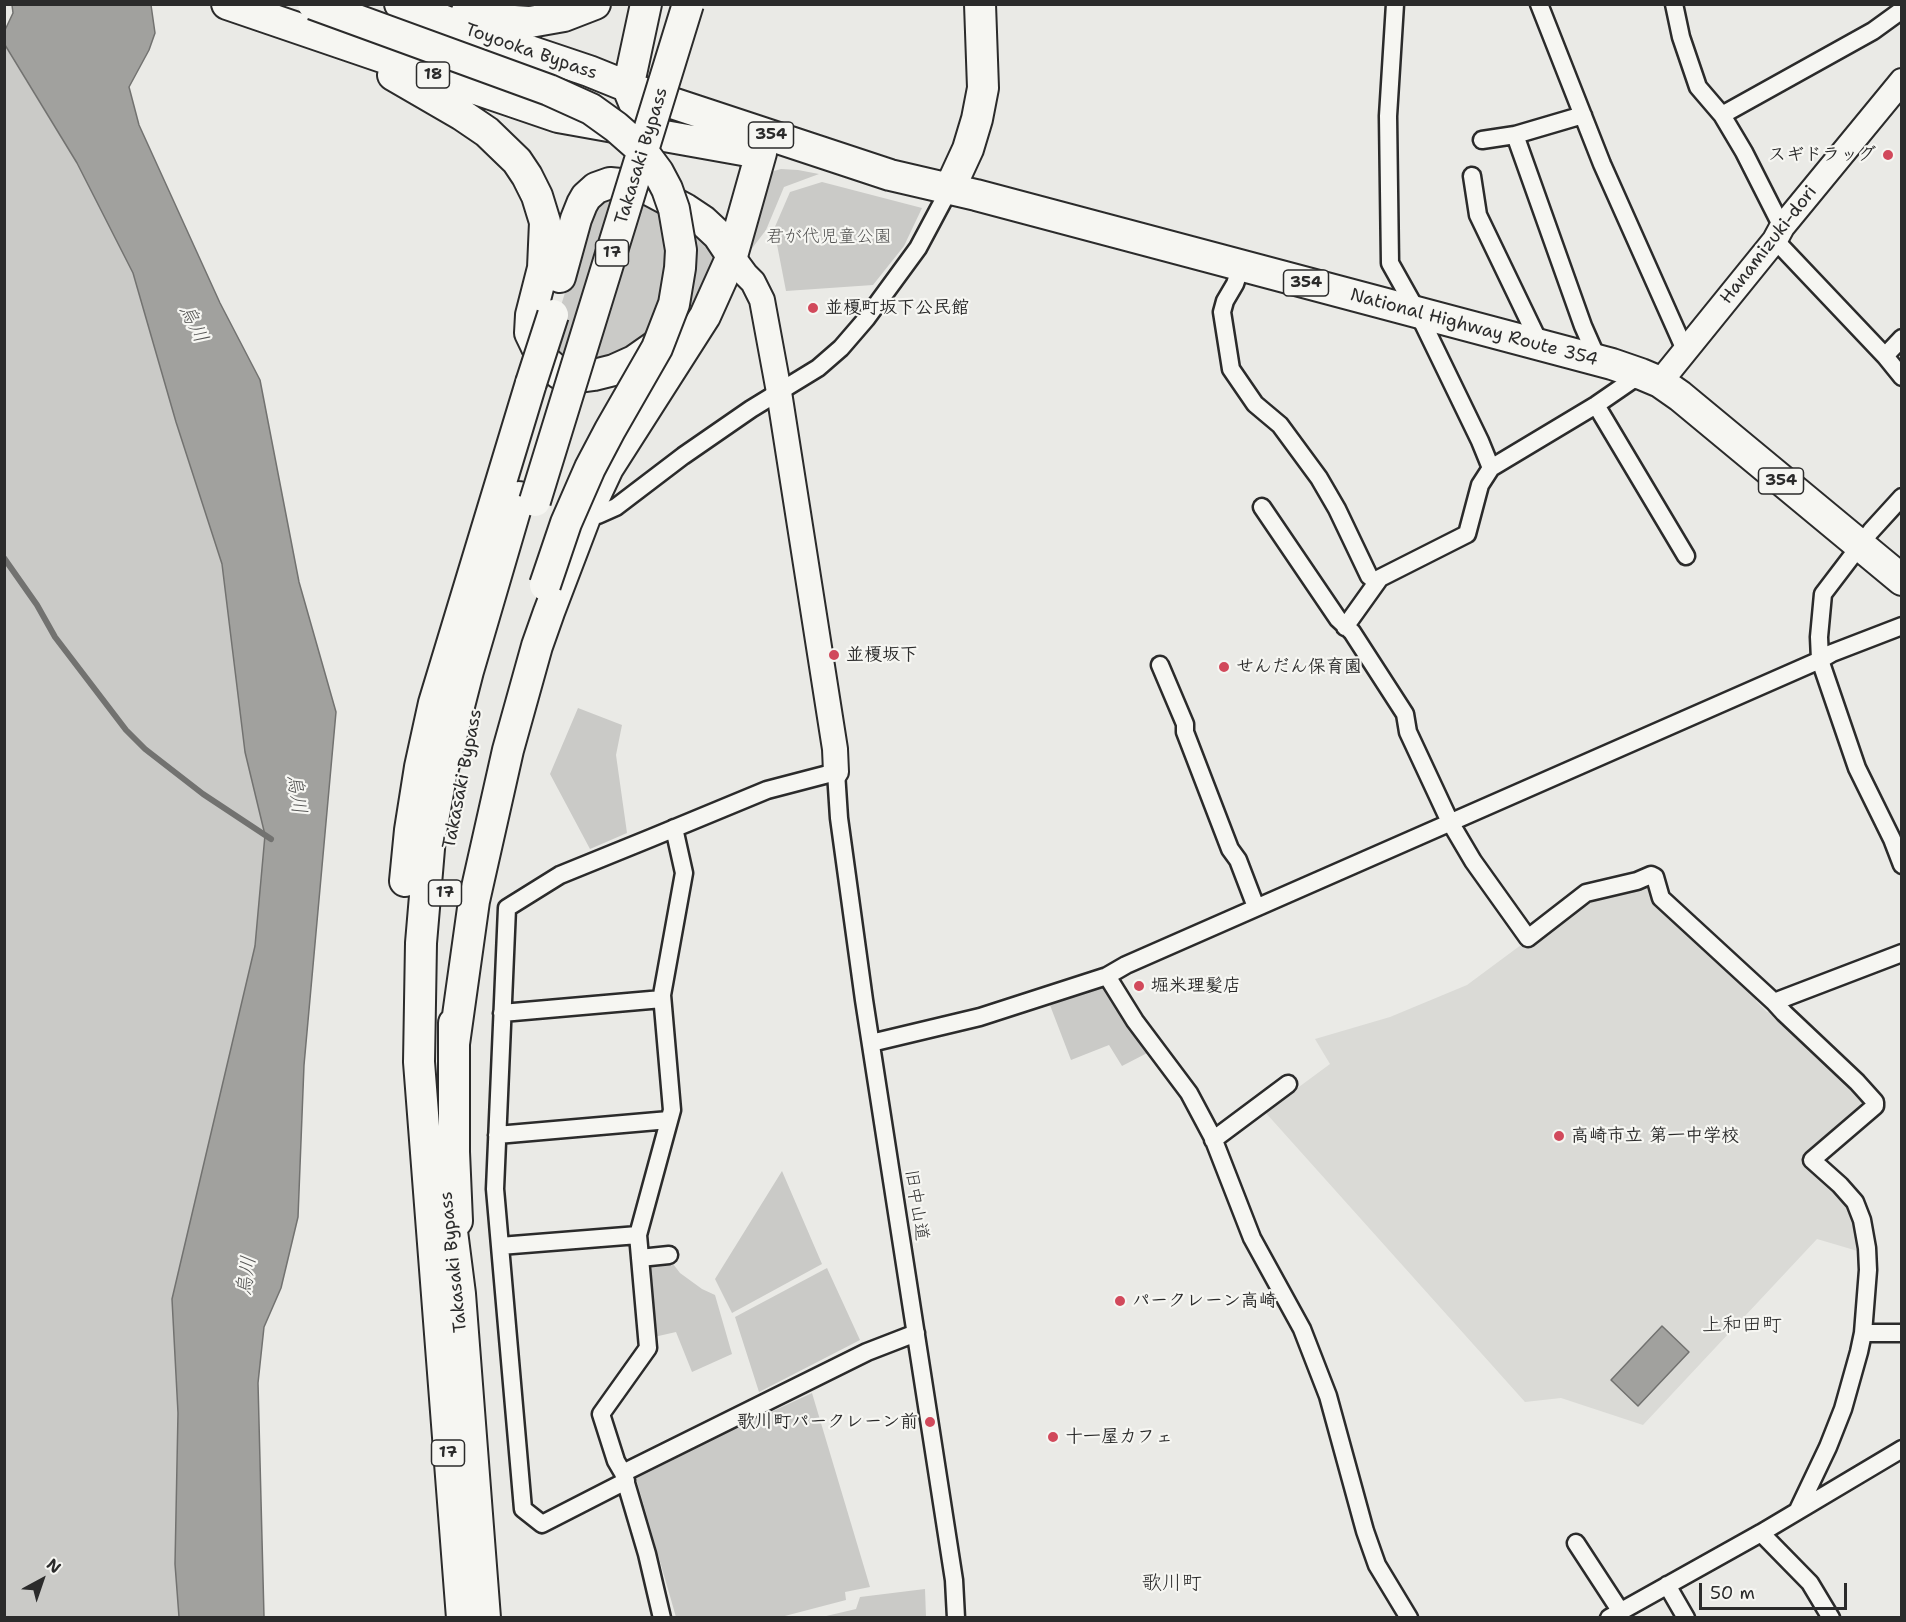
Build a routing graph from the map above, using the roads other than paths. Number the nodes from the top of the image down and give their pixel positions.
1 (227, 4) edge
2 (313, 4) edge
3 (400, 4) edge
4 (432, 4) edge
5 (596, 4) edge
6 (646, 4) edge
7 (670, 4) edge
8 (688, 4) edge
9 (980, 4) edge
10 (1395, 4) edge
11 (1539, 4) edge
12 (1677, 6) edge
13 (1902, 10) edge
14 (295, 29) junction
15 (1902, 81) edge
16 (639, 92) junction
17 (1583, 115) junction
18 (1722, 115) junction
19 (1515, 135) junction
20 (666, 137) junction
21 (1482, 140) dead end
22 (761, 153) junction
23 (890, 175) junction
24 (1472, 176) dead end
25 (950, 188) junction
26 (551, 215) junction
27 (1778, 233) junction
28 (1241, 267) junction
29 (727, 269) junction
30 (560, 277) junction
31 (1418, 313) junction
32 (1902, 338) edge
33 (1541, 346) junction
34 (1685, 350) junction
35 (1885, 356) junction
36 (1598, 360) junction
37 (1902, 376) edge
38 (1651, 378) junction
39 (779, 392) junction
40 (1596, 405) junction
41 (1491, 468) junction
42 (1902, 497) edge
43 (527, 499) junction
44 (1262, 507) dead end
45 (586, 515) junction
46 (1859, 546) junction
47 (1686, 556) dead end
48 (1902, 580) edge
49 (1376, 582) junction
50 (1902, 626) edge
51 (1345, 627) junction
52 (1820, 660) junction
53 (1160, 665) dead end
54 (836, 772) junction
55 (1450, 822) junction
56 (674, 828) junction
57 (1902, 865) edge
58 (1256, 908) junction
59 (1902, 953) edge
60 (1107, 976) junction
61 (662, 999) junction
62 (1774, 1002) junction
63 (502, 1013) junction
64 (871, 1043) junction
65 (454, 1044) junction
66 (1288, 1084) dead end
67 (669, 1120) junction
68 (497, 1135) junction
69 (1213, 1140) junction
70 (638, 1235) junction
71 (500, 1246) junction
72 (669, 1254) dead end
73 (640, 1258) junction
74 (448, 1292) junction
75 (915, 1333) junction
76 (1863, 1333) junction
77 (1902, 1333) edge
78 (1902, 1449) edge
79 (624, 1477) junction
80 (1798, 1510) junction
81 (1761, 1533) junction
82 (1576, 1543) dead end
83 (1667, 1585) junction
84 (1615, 1615) edge
85 (462, 1617) edge
86 (485, 1617) edge
87 (662, 1617) edge
88 (956, 1617) edge
89 (1409, 1617) edge
90 (1686, 1617) edge
91 (1831, 1617) edge

1 - 14 highway, 18
2 - 65 highway, bridge
3 - 16 highway, Toyooka Bypass
4 - 5 highway
6 - 16 highway
7 - 43 highway, Takasaki Bypass / 17
8 - 43 highway, Takasaki Bypass / 17, bridge
9 - 25 highway
10 - 31 street
11 - 17 street
12 - 18 street
13 - 18 street
14 - 20 highway, 18
14 - 26 highway
15 - 27 street, Hanamizuki-dori
16 - 20 highway
16 - 22 highway
16 - 23 highway, 354
17 - 19 street
17 - 34 street
18 - 27 street
19 - 21 street
19 - 36 street
20 - 22 highway, 354
22 - 23 highway, 354
22 - 29 highway
23 - 25 highway, 354
24 - 33 street
25 - 28 highway, National Highway Route 354 / 354
25 - 39 street
26 - 29 highway
26 - 30 highway
27 - 34 street, Hanamizuki-dori
27 - 35 street
28 - 31 highway, National Highway Route 354 / 354
28 - 49 street
29 - 30 highway
29 - 39 street
29 - 45 highway
30 - 74 highway, bridge
31 - 33 highway, National Highway Route 354 / 354
31 - 41 street
32 - 35 street
33 - 36 highway, National Highway Route 354 / 354
34 - 38 street, Hanamizuki-dori
35 - 37 street
36 - 38 highway, National Highway Route 354 / 354
38 - 40 street
38 - 46 highway, National Highway Route 354 / 354
39 - 45 street
39 - 54 street
40 - 41 street
40 - 47 street
41 - 49 street
42 - 46 street
43 - 74 highway, Takasaki Bypass / 17
44 - 51 street
45 - 65 highway
46 - 48 highway, National Highway Route 354 / 354
46 - 52 street
49 - 51 street
50 - 52 street
51 - 55 street
52 - 55 street
52 - 57 street
53 - 58 street
54 - 56 street
54 - 64 street, 旧中山道
55 - 58 street
55 - 62 street
56 - 61 street
56 - 63 street
58 - 60 street
59 - 62 street
60 - 64 street
60 - 69 street
61 - 63 street
61 - 67 street
62 - 76 street
63 - 68 street
64 - 75 street, 旧中山道
65 - 74 highway
66 - 69 street
67 - 68 street
67 - 70 street
68 - 71 street
69 - 89 street
70 - 71 street
70 - 73 street
71 - 79 street
72 - 73 street
73 - 79 street
74 - 85 highway, Takasaki Bypass / 17
74 - 86 highway, Takasaki Bypass / 17
75 - 79 street
75 - 88 street, 旧中山道
76 - 77 street
76 - 80 street
78 - 80 street
79 - 87 street
80 - 81 street
81 - 83 street
81 - 91 street
82 - 84 street
83 - 84 street
83 - 90 street

